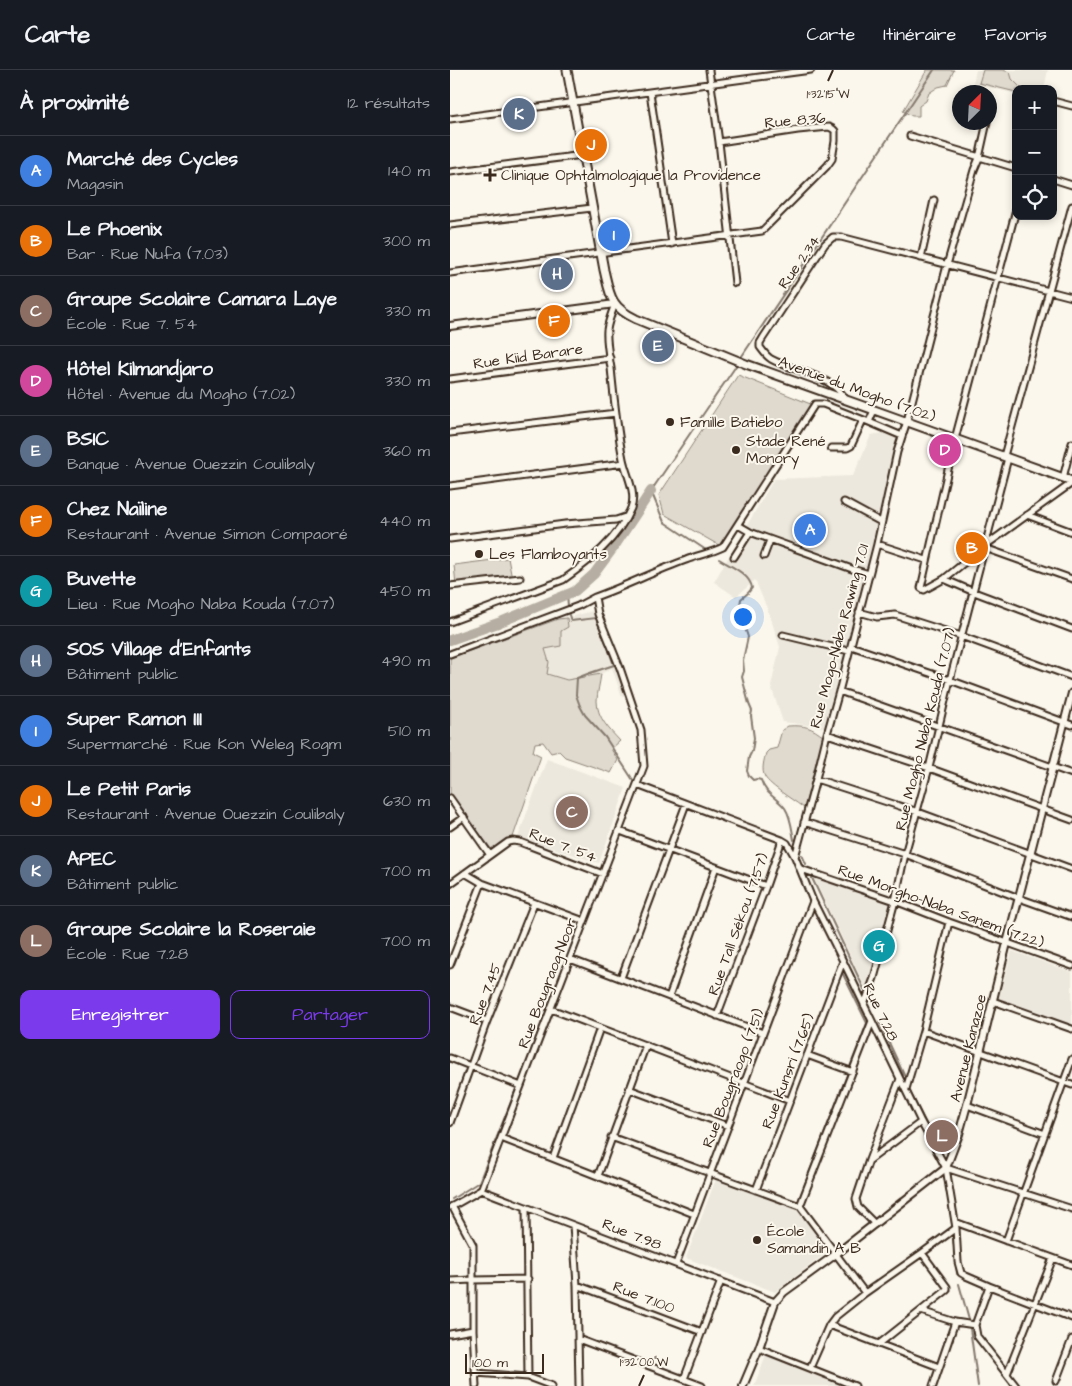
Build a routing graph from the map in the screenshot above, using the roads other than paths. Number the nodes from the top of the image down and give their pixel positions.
1 (567, 70) edge
2 (709, 70) edge
3 (811, 70) edge
4 (711, 84) junction
5 (650, 92) junction
6 (1057, 102) edge
7 (573, 103) junction
8 (1072, 106) edge
9 (450, 119) edge
10 (985, 130) edge
11 (910, 136) dead end
12 (719, 142) junction
13 (583, 155) junction
14 (979, 158) junction
15 (1012, 167) edge
16 (450, 172) edge
17 (1057, 180) edge
18 (1072, 185) edge
19 (934, 200) dead end
20 (1072, 206) edge
21 (592, 208) junction
22 (1013, 220) edge
23 (450, 226) edge
24 (730, 236) junction
25 (672, 244) junction
26 (600, 252) junction
27 (921, 258) junction
28 (947, 265) junction
29 (450, 273) edge
30 (997, 278) junction
31 (735, 283) dead end
32 (1049, 291) junction
33 (1072, 297) edge
34 (615, 304) junction
35 (450, 326) edge
36 (610, 358) junction
37 (450, 379) edge
38 (846, 400) junction
39 (874, 410) junction
40 (616, 413) junction
41 (863, 420) junction
42 (907, 421) junction
43 (869, 422) junction
44 (450, 433) edge
45 (902, 436) junction
46 (955, 438) junction
47 (1072, 443) edge
48 (831, 448) dead end
49 (1006, 457) junction
50 (624, 463) junction
51 (1063, 478) junction
52 (1072, 482) edge
53 (450, 486) edge
54 (844, 502) dead end
55 (626, 516) junction
56 (1027, 516) junction
57 (881, 522) junction
58 (738, 525) junction
59 (750, 532) junction
60 (1072, 532) edge
61 (450, 539) edge
62 (770, 540) junction
63 (877, 544) junction
64 (986, 547) junction
65 (764, 556) dead end
66 (734, 557) dead end
67 (926, 560) junction
68 (869, 574) junction
69 (520, 578) dead end
70 (944, 579) junction
71 (1072, 579) edge
72 (450, 586) edge
73 (974, 592) junction
74 (595, 597) junction
75 (859, 612) junction
76 (450, 622) edge
77 (1072, 629) edge
78 (783, 635) dead end
79 (961, 636) junction
80 (850, 648) junction
81 (450, 654) edge
82 (1072, 677) edge
83 (950, 680) junction
84 (840, 691) junction
85 (1072, 693) edge
86 (1064, 722) junction
87 (1072, 725) edge
88 (939, 727) junction
89 (827, 734) junction
90 (1052, 767) junction
91 (929, 768) junction
92 (1072, 774) edge
93 (816, 779) junction
94 (637, 785) junction
95 (450, 798) edge
96 (686, 804) junction
97 (1042, 809) junction
98 (918, 812) junction
99 (464, 817) junction
100 (1072, 820) edge
101 (804, 822) junction
102 (450, 827) edge
103 (620, 831) junction
104 (782, 840) junction
105 (670, 850) junction
106 (490, 854) junction
107 (905, 854) junction
108 (1031, 854) junction
109 (795, 857) junction
110 (716, 868) junction
111 (801, 869) junction
112 (1072, 869) edge
113 (465, 873) junction
114 (603, 874) junction
115 (482, 883) junction
116 (450, 884) edge
117 (766, 886) junction
118 (1019, 898) junction
119 (895, 900) junction
120 (813, 901) junction
121 (534, 903) junction
122 (1072, 917) edge
123 (584, 921) junction
124 (950, 922) junction
125 (1007, 943) junction
126 (450, 944) edge
127 (456, 947) junction
128 (570, 959) junction
129 (843, 961) junction
130 (450, 965) edge
131 (1072, 966) edge
132 (621, 978) junction
133 (669, 997) junction
134 (993, 1001) junction
135 (864, 1005) junction
136 (450, 1008) edge
137 (551, 1009) junction
138 (717, 1016) junction
139 (487, 1021) junction
140 (872, 1021) junction
141 (600, 1028) junction
142 (1072, 1029) edge
143 (923, 1030) junction
144 (763, 1033) junction
145 (646, 1045) junction
146 (980, 1052) junction
147 (807, 1055) junction
148 (450, 1058) edge
149 (1072, 1059) edge
150 (471, 1066) junction
151 (853, 1072) junction
152 (900, 1079) junction
153 (1064, 1082) junction
154 (744, 1083) junction
155 (1072, 1085) edge
156 (521, 1086) junction
157 (630, 1089) junction
158 (906, 1090) junction
159 (790, 1101) junction
160 (967, 1105) junction
161 (452, 1113) edge
162 (921, 1122) junction
163 (450, 1123) edge
164 (728, 1126) junction
165 (1045, 1134) junction
166 (611, 1137) junction
167 (501, 1138) junction
168 (553, 1158) junction
169 (869, 1160) junction
170 (946, 1168) junction
171 (710, 1173) junction
172 (598, 1176) junction
173 (481, 1190) junction
174 (756, 1190) junction
175 (1024, 1192) junction
176 (800, 1206) junction
177 (451, 1207) edge
178 (526, 1207) junction
179 (1072, 1209) edge
180 (694, 1214) junction
181 (875, 1224) junction
182 (573, 1225) junction
183 (955, 1225) junction
184 (1006, 1241) junction
185 (922, 1253) junction
186 (836, 1254) junction
187 (1053, 1258) junction
188 (676, 1264) junction
189 (1072, 1265) edge
190 (528, 1279) junction
191 (473, 1280) junction
192 (450, 1281) edge
193 (721, 1281) junction
194 (577, 1285) junction
195 (989, 1286) junction
196 (865, 1293) junction
197 (775, 1302) junction
198 (1034, 1304) junction
199 (921, 1311) junction
200 (1072, 1318) edge
201 (955, 1322) junction
202 (829, 1325) junction
203 (975, 1325) junction
204 (473, 1330) junction
205 (702, 1332) junction
206 (450, 1334) edge
207 (578, 1339) junction
208 (1072, 1339) edge
209 (880, 1344) junction
210 (759, 1348) junction
211 (939, 1367) junction
212 (810, 1368) junction
213 (476, 1373) junction
214 (1007, 1374) junction
215 (528, 1377) junction
216 (684, 1379) junction
217 (1056, 1381) dead end
218 (476, 1386) edge
219 (552, 1386) edge
220 (579, 1386) edge
221 (702, 1386) edge
222 (743, 1386) edge
223 (855, 1386) edge
224 (933, 1386) edge
225 (1016, 1386) edge

1 - 7 main road
2 - 4 street
3 - 4 street
4 - 5 street
4 - 12 street
5 - 7 street
5 - 25 street
6 - 8 street
7 - 9 street
7 - 13 main road
10 - 14 street, Rue Mogo-Naba Rawing 7.01
11 - 14 street
12 - 24 street
12 - 24 street, Rue 8.36
13 - 16 street
13 - 21 main road
14 - 15 street
14 - 28 street, Rue Mogo-Naba Rawing 7.01
17 - 18 street
19 - 27 street
20 - 32 street, Rue Mogho Naba Kouda (7.07)
21 - 23 street
21 - 26 main road
22 - 30 street
24 - 25 street
24 - 31 street
25 - 26 street
26 - 29 street
26 - 34 main road
27 - 28 street, Rue 2.34
27 - 38 street, Rue 2.34
28 - 30 street, Rue 2.34
28 - 42 street, Rue Mogo-Naba Rawing 7.01
30 - 32 street, Rue 2.34
30 - 46 street
32 - 33 street, Rue 2.34
32 - 49 street, Rue Mogho Naba Kouda (7.07)
34 - 35 street
34 - 36 street
34 - 38 main road, Avenue du Mogho (7.02)
36 - 37 street, Rue Kiid Barare
36 - 40 street
38 - 39 main road, Avenue du Mogho (7.02)
39 - 42 main road, Avenue du Mogho (7.02)
39 - 43 street
40 - 44 street
40 - 50 street
41 - 43 street
41 - 48 street
41 - 58 street
42 - 45 street, Rue Mogo-Naba Rawing 7.01
42 - 46 main road, Avenue du Mogho (7.02)
43 - 45 street
45 - 57 street, Rue Mogo-Naba Rawing 7.01
46 - 49 main road, Avenue du Mogho (7.02)
46 - 67 street
47 - 51 street
49 - 51 main road, Avenue du Mogho (7.02)
49 - 64 street, Rue Mogho Naba Kouda (7.07)
50 - 53 street
50 - 55 street
51 - 52 main road, Avenue du Mogho (7.02)
52 - 56 street
54 - 57 street
55 - 61 street
55 - 76 street
56 - 60 street
56 - 64 street
57 - 63 street, Rue Mogo-Naba Rawing 7.01
58 - 59 street
58 - 74 street
59 - 62 street
59 - 66 street
62 - 65 street
62 - 68 street
63 - 67 street
63 - 68 street, Rue Mogo-Naba Rawing 7.01
64 - 70 street
64 - 71 street
64 - 73 street, Rue Mogho Naba Kouda (7.07)
67 - 70 street
68 - 75 street, Rue Mogo-Naba Rawing 7.01
69 - 72 street
70 - 73 street
73 - 77 street
73 - 79 street, Rue Mogho Naba Kouda (7.07)
74 - 81 street
74 - 94 street, Rue Bougraog-Noor
75 - 79 street
75 - 80 street, Rue Mogo-Naba Rawing 7.01
78 - 80 street
79 - 82 street
79 - 83 street, Rue Mogho Naba Kouda (7.07)
80 - 83 street
80 - 84 street, Rue Mogo-Naba Rawing 7.01
83 - 86 street
83 - 88 street, Rue Mogho Naba Kouda (7.07)
84 - 88 street
84 - 89 street, Rue Mogo-Naba Rawing 7.01
85 - 86 street, Avenue Kanazoe
86 - 87 street
86 - 90 street, Avenue Kanazoe
88 - 90 street
88 - 91 street, Rue Mogho Naba Kouda (7.07)
89 - 91 street
89 - 93 street, Rue Mogo-Naba Rawing 7.01
90 - 92 street
90 - 97 street, Avenue Kanazoe
91 - 97 street
91 - 98 street, Rue Mogho Naba Kouda (7.07)
93 - 98 street
93 - 101 street, Rue Mogo-Naba Rawing 7.01
94 - 96 street
94 - 103 street, Rue Bougraog-Noor
95 - 99 street
96 - 104 street
96 - 105 street
97 - 100 street
97 - 108 street, Avenue Kanazoe
98 - 107 street, Rue Mogho Naba Kouda (7.07)
98 - 108 street
99 - 102 street
99 - 106 street
101 - 107 street
101 - 109 street, Rue Mogo-Naba Rawing 7.01
103 - 105 street
103 - 114 street, Rue Bougraog-Noor
104 - 109 street, Rue 7.28
104 - 117 street, Rue Tall Sékou (7.57)
105 - 110 street
105 - 132 street
106 - 113 street
106 - 114 street, Rue 7. 54
107 - 118 street
107 - 119 street, Rue Mogho Naba Kouda (7.07)
108 - 112 street
108 - 118 street, Avenue Kanazoe
109 - 111 street, Rue 7.28
110 - 117 street
110 - 133 street
111 - 119 street, Rue Morgho-Naba Sanem (7.22)
111 - 120 street, Rue 7.28
113 - 115 street
113 - 116 street
114 - 123 street, Rue Bougraog-Noor
115 - 121 street
115 - 127 street
117 - 138 street, Rue Tall Sékou (7.57)
118 - 122 street
118 - 125 street, Avenue Kanazoe
119 - 124 street, Rue Morgho-Naba Sanem (7.22)
119 - 135 street, Rue Mogho Naba Kouda (7.07)
120 - 129 street, Rue 7.28
120 - 144 street, Rue Bougraogo (7.51)
121 - 123 street
121 - 139 street, Rue 7.45
123 - 128 street, Rue Bougraog-Noor
124 - 125 street, Rue Morgho-Naba Sanem (7.22)
124 - 143 street
125 - 131 street, Rue Morgho-Naba Sanem (7.22)
125 - 134 street, Avenue Kanazoe
126 - 127 street
127 - 130 street
128 - 132 street
128 - 137 street, Rue Bougraog-Noor
129 - 135 street, Rue 7.28
129 - 147 street, Rue Kunsri (7.65)
132 - 133 street
133 - 138 street
134 - 142 street
134 - 146 street, Avenue Kanazoe
135 - 140 street, Rue 7.28
136 - 139 street
137 - 141 street
137 - 156 street, Rue Bougraog-Noor
138 - 144 street
139 - 150 street, Rue 7.45
140 - 151 street
140 - 152 street, Rue 7.28
141 - 145 street
141 - 168 street
143 - 146 street
143 - 158 street
144 - 154 street, Rue Bougraogo (7.51)
145 - 154 street
145 - 157 street
146 - 153 street
146 - 160 street, Avenue Kanazoe
147 - 151 street
147 - 159 street, Rue Kunsri (7.65)
148 - 150 street
149 - 153 street
150 - 156 street
150 - 161 street, Rue 7.45
151 - 176 street
152 - 158 street, Rue 7.28
152 - 169 street
153 - 155 street
153 - 165 street
154 - 159 street
154 - 164 street, Rue Bougraogo (7.51)
156 - 167 street, Rue Bougraog-Noor
157 - 164 street
157 - 166 street
158 - 162 street, Rue 7.28
159 - 174 street, Rue Kunsri (7.65)
160 - 165 street
160 - 170 street, Avenue Kanazoe
161 - 163 street, Rue 7.45
162 - 169 street
162 - 170 street, Rue 7.28
164 - 171 street, Rue Bougraogo (7.51)
165 - 175 street
166 - 171 street
166 - 172 street
167 - 168 street
167 - 173 street, Rue Bougraog-Noor
168 - 172 street
169 - 181 street
170 - 175 street
170 - 181 street
170 - 183 street, Rue 7.28
171 - 174 street
171 - 180 street, Rue Bougraogo (7.51)
172 - 180 street
173 - 177 street
173 - 178 street, Rue 7.98
174 - 176 street
175 - 179 street
175 - 184 street
176 - 186 street
177 - 191 street
178 - 182 street, Rue 7.98
178 - 190 street
180 - 188 street, Rue Bougraogo (7.51)
181 - 186 street
182 - 188 street, Rue 7.98
182 - 194 street
183 - 184 street
183 - 185 street
183 - 195 street, Rue 7.28
184 - 187 street
185 - 196 street
185 - 199 street
186 - 196 street
186 - 197 street
187 - 189 street
187 - 198 street
188 - 193 street, Rue 7.98
190 - 191 street
190 - 215 street
191 - 192 street
191 - 204 street
193 - 197 street, Rue 7.98
193 - 205 street
194 - 205 street, Rue 7.100
194 - 207 street
195 - 198 street
195 - 203 street
196 - 202 street
197 - 210 street
198 - 200 street
198 - 214 street
199 - 201 street
199 - 209 street
201 - 203 street
201 - 211 street
202 - 209 street
202 - 212 street
203 - 214 street
204 - 206 street
204 - 213 street
205 - 216 street
207 - 216 street
207 - 220 street
208 - 217 street
209 - 211 street
210 - 212 street
210 - 222 street
211 - 224 street
212 - 223 street
213 - 215 street
213 - 218 street
214 - 225 street
215 - 219 street
216 - 221 street

